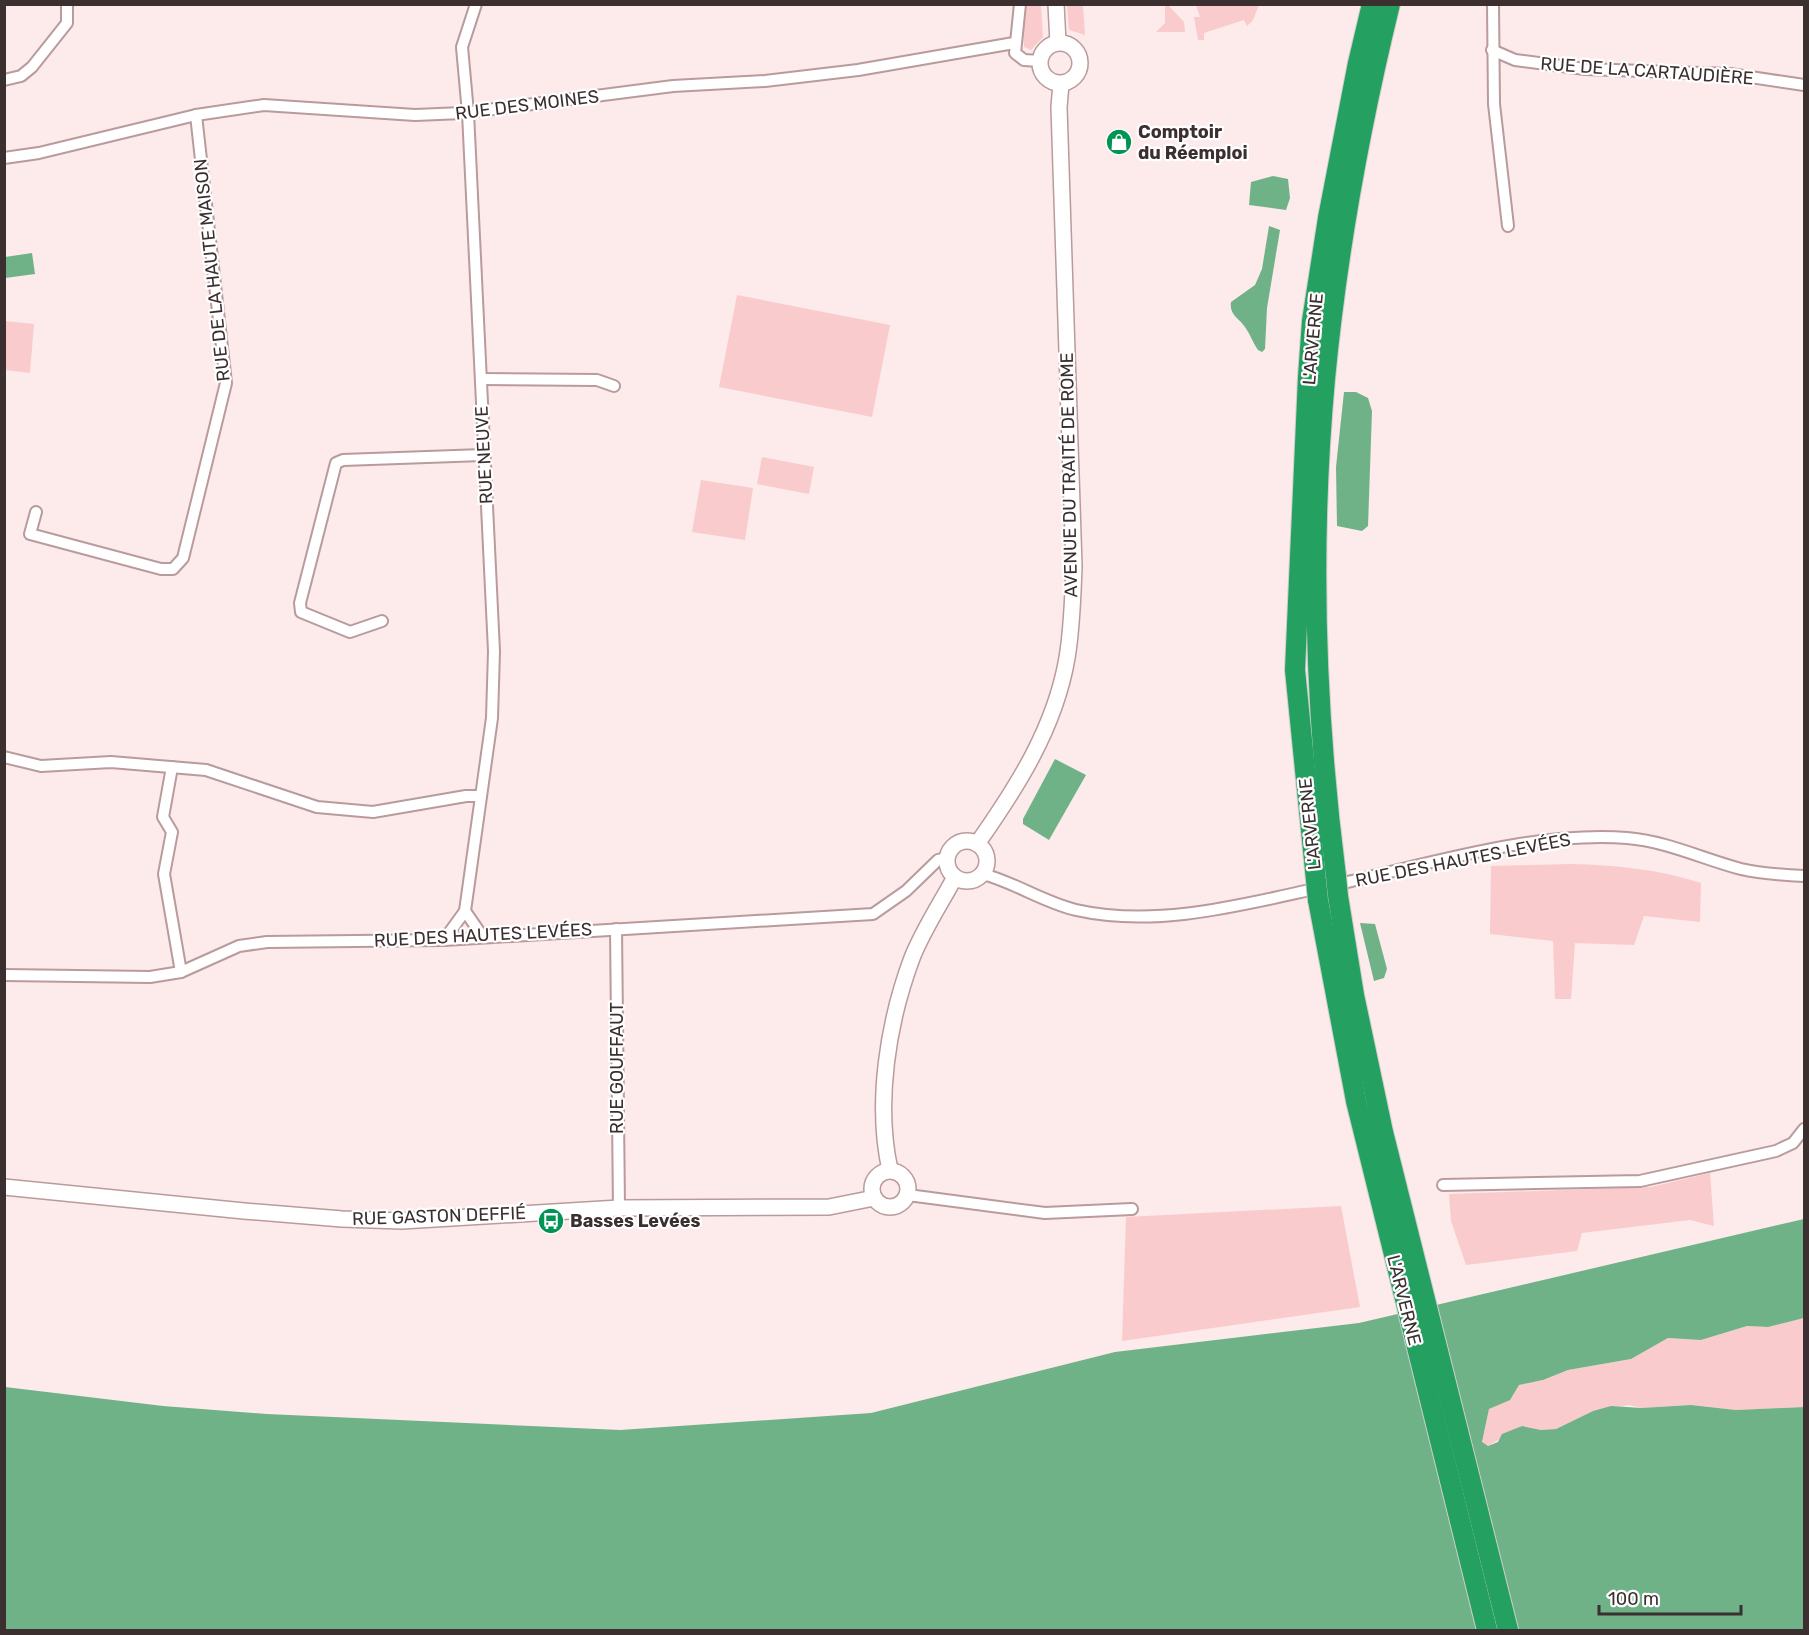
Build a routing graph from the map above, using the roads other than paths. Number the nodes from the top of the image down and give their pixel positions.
1 (67, 4) edge
2 (476, 4) edge
3 (1020, 4) edge
4 (1056, 4) edge
5 (1372, 4) edge
6 (1390, 4) edge
7 (1493, 4) edge
8 (1015, 41) junction
9 (1058, 43) junction
10 (1492, 50) junction
11 (1040, 62) junction
12 (4, 80) edge
13 (1061, 84) junction
14 (1804, 85) edge
15 (468, 113) junction
16 (196, 115) junction
17 (4, 158) edge
18 (1508, 226) dead end
19 (480, 378) junction
20 (614, 386) dead end
21 (483, 455) junction
22 (36, 512) dead end
23 (382, 621) dead end
24 (4, 756) edge
25 (172, 767) junction
26 (480, 796) junction
27 (977, 844) junction
28 (947, 858) junction
29 (983, 874) junction
30 (1804, 876) edge
31 (955, 877) junction
32 (465, 911) junction
33 (616, 929) junction
34 (483, 937) junction
35 (444, 940) junction
36 (181, 972) junction
37 (4, 975) edge
38 (1804, 1129) edge
39 (890, 1170) junction
40 (1443, 1185) dead end
41 (4, 1187) edge
42 (908, 1195) junction
43 (874, 1198) junction
44 (618, 1208) junction
45 (1132, 1209) dead end
46 (1487, 1630) edge
47 (1508, 1630) edge

1 - 12 street
2 - 15 street, RUE NEUVE
3 - 8 street
4 - 9 main road
5 - 46 highway, L'ARVERNE, bridge
6 - 47 highway, L'ARVERNE, bridge
7 - 10 street
8 - 11 street
8 - 15 street, RUE DES MOINES
9 - 11 main road
9 - 13 main road
10 - 14 street, RUE DE LA CARTAUDIÈRE
10 - 18 street
11 - 13 main road
13 - 27 main road, AVENUE DU TRAITÉ DE ROME
15 - 16 street, RUE DES MOINES
15 - 19 street, RUE NEUVE
16 - 17 street, RUE DES MOINES
16 - 22 street, RUE DE LA HAUTE MAISON
19 - 20 street
19 - 21 street, RUE NEUVE
21 - 23 street
21 - 26 street, RUE NEUVE
24 - 25 street
25 - 26 street
25 - 36 street
26 - 32 street, RUE NEUVE
27 - 28 main road
27 - 29 main road
28 - 31 main road
28 - 33 street, RUE DES HAUTES LEVÉES
29 - 30 street, RUE DES HAUTES LEVÉES
29 - 31 main road
31 - 39 main road
32 - 34 street
32 - 35 street
33 - 34 street, RUE DES HAUTES LEVÉES
33 - 44 street, RUE GOUFFAUT
34 - 35 street, RUE DES HAUTES LEVÉES
35 - 36 street, RUE DES HAUTES LEVÉES
36 - 37 street, RUE DES HAUTES LEVÉES
38 - 40 street
39 - 42 main road
39 - 43 main road
41 - 44 main road, RUE GASTON DEFFIÉ
42 - 43 main road
42 - 45 street
43 - 44 main road, RUE GASTON DEFFIÉ

